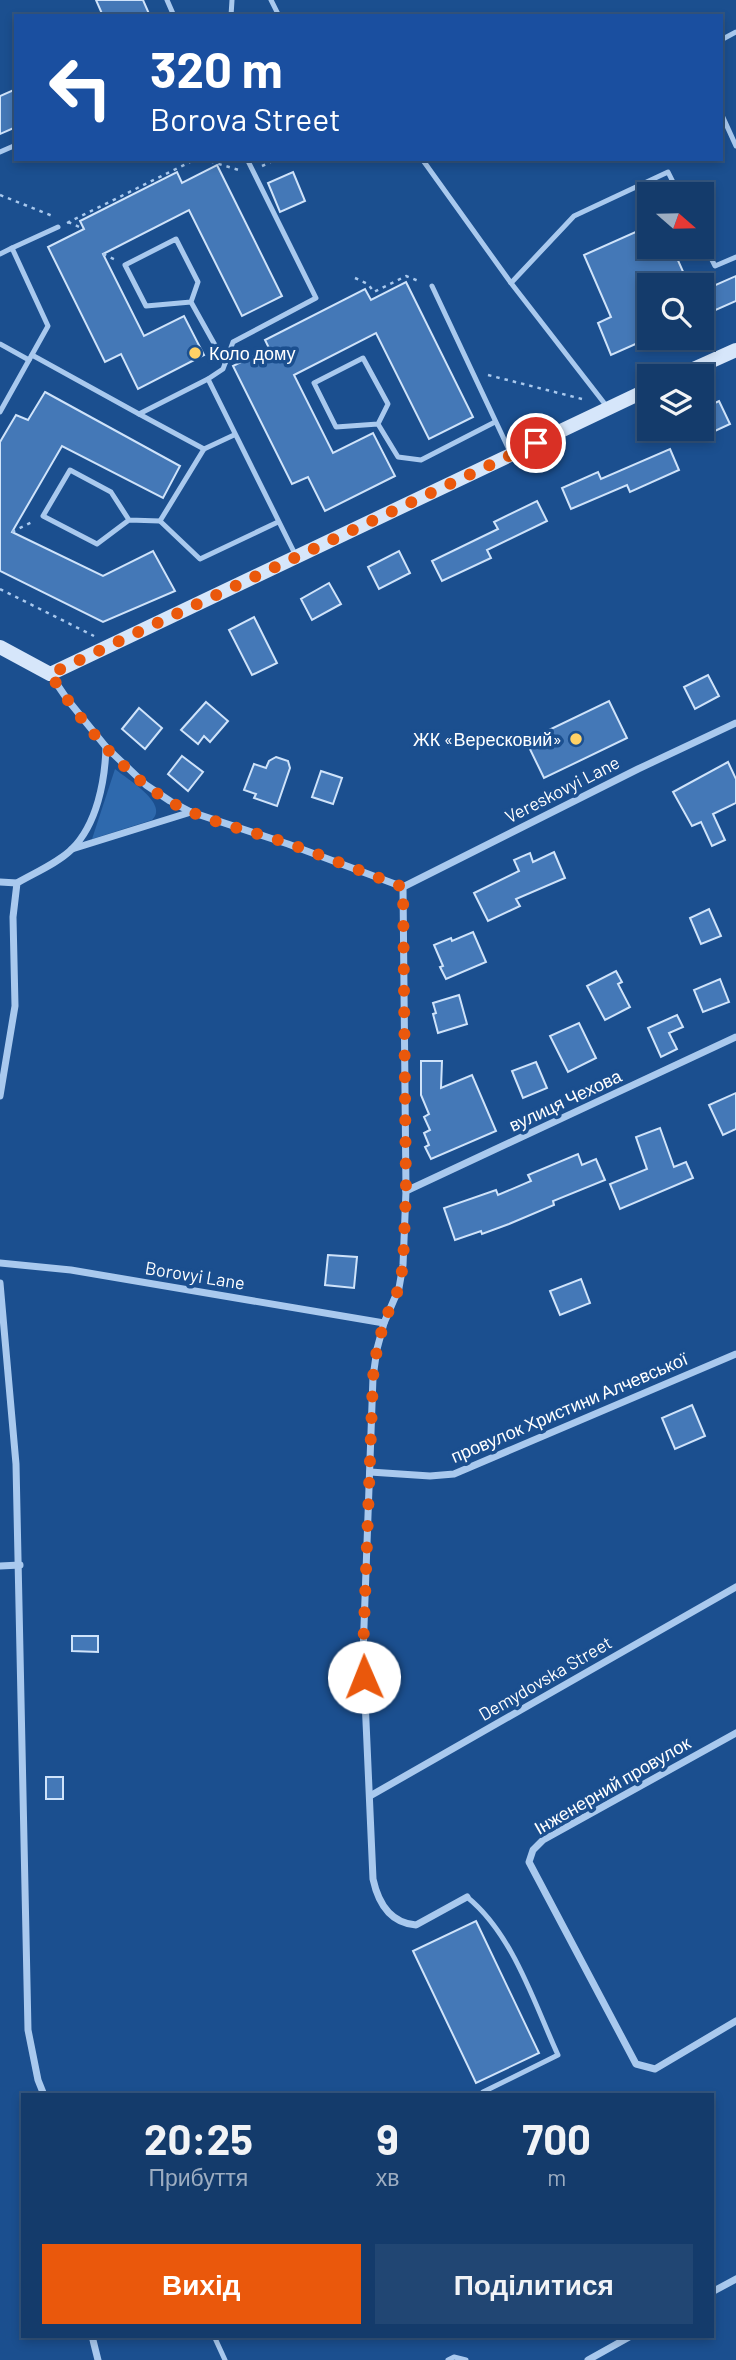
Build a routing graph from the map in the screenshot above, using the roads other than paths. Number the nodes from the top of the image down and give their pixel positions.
1 (723, 117) edge
2 (736, 146) edge
3 (248, 161) edge
4 (423, 161) edge
5 (647, 182) edge
6 (673, 182) edge
7 (637, 187) edge
8 (58, 227) road end
9 (12, 248) junction
10 (0, 254) edge
11 (736, 257) edge
12 (712, 259) edge
13 (511, 283) junction
14 (432, 286) road end
15 (191, 302) junction
16 (0, 344) edge
17 (736, 350) edge
18 (31, 358) junction
19 (225, 363) junction
20 (705, 364) edge
21 (208, 379) junction
22 (637, 395) edge
23 (608, 408) junction
24 (0, 412) edge
25 (139, 414) junction
26 (495, 422) junction
27 (378, 424) junction
28 (234, 435) junction
29 (204, 449) junction
30 (512, 454) junction
31 (129, 520) junction
32 (160, 521) junction
33 (278, 522) junction
34 (297, 557) junction
35 (0, 646) edge
36 (50, 674) junction
37 (736, 723) edge
38 (106, 747) junction
39 (191, 812) junction
40 (72, 849) junction
41 (0, 883) edge
42 (17, 883) junction
43 (403, 887) junction
44 (736, 1037) edge
45 (0, 1096) edge
46 (406, 1191) junction
47 (0, 1263) edge
48 (0, 1283) edge
49 (384, 1322) junction
50 (736, 1354) edge
51 (370, 1472) junction
52 (20, 1564) junction
53 (0, 1566) edge
54 (736, 1587) edge
55 (736, 1733) edge
56 (370, 1796) junction
57 (467, 1897) joint
58 (736, 2021) edge
59 (483, 2092) dead end
60 (43, 2093) edge
61 (736, 2279) edge
62 (714, 2291) edge
63 (92, 2338) edge
64 (215, 2338) edge
65 (627, 2338) edge
66 (98, 2360) edge
67 (225, 2360) edge
68 (448, 2360) edge
69 (466, 2360) edge
70 (588, 2360) edge

1 - 2 lane
3 - 19 lane
4 - 13 lane
5 - 6 lane
7 - 13 lane
8 - 9 lane
9 - 10 lane
9 - 18 lane
11 - 12 lane
13 - 23 lane
14 - 26 lane
15 - 15 lane
15 - 19 lane
16 - 18 lane
17 - 20 street
18 - 24 lane
18 - 25 lane
19 - 21 lane
21 - 25 lane
21 - 28 lane
22 - 23 street
23 - 30 street
25 - 29 lane
26 - 27 lane
26 - 30 lane
27 - 27 lane
28 - 29 lane
28 - 33 lane
29 - 32 lane
30 - 34 street
31 - 31 lane
31 - 32 lane
32 - 33 lane
33 - 34 lane
34 - 36 street
35 - 36 street
36 - 38 street
37 - 43 street, Vereskovyi Lane
38 - 39 street
38 - 40 street
39 - 40 street
39 - 43 street
40 - 42 street
41 - 42 street
42 - 45 street
43 - 46 street
44 - 46 street, вулиця Чехова
46 - 49 street
47 - 49 street, Borovyi Lane
48 - 52 street
49 - 51 street
50 - 51 street, провулок Христини Алчевської
51 - 56 street
52 - 53 street
52 - 60 street
54 - 56 street, Demydovska Street
55 - 58 street, Інженерний провулок
56 - 57 street
57 - 59 lane
61 - 62 street
63 - 66 street
64 - 67 lane
65 - 70 street
68 - 69 lane

